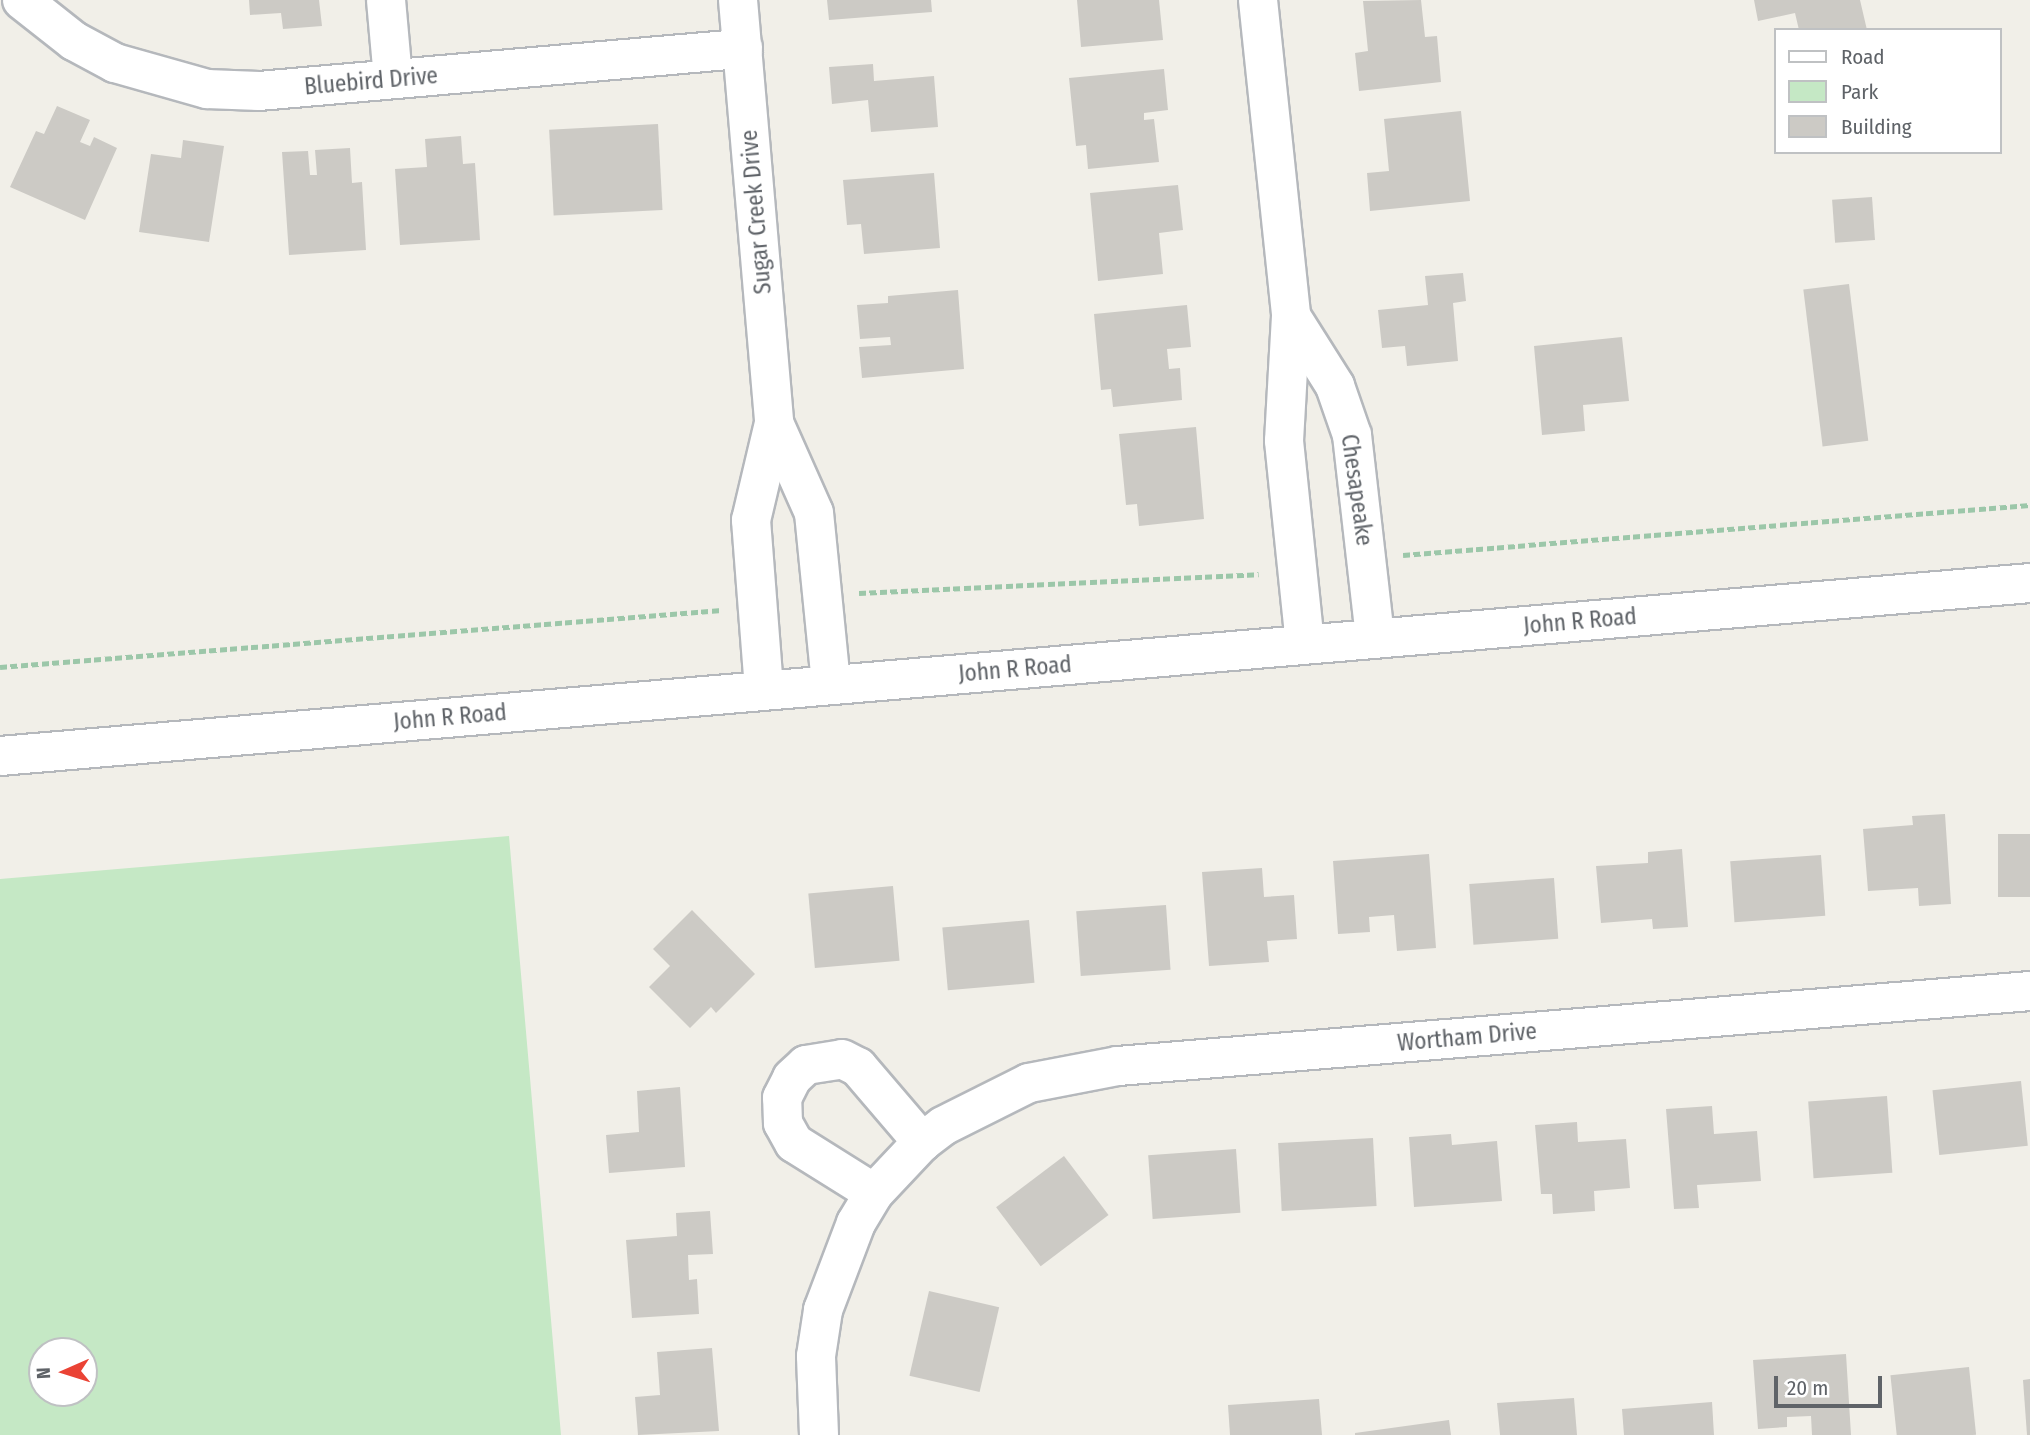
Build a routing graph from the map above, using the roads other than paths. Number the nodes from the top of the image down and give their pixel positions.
1 (22, 0) edge
2 (386, 0) edge
3 (738, 0) edge
4 (1258, 0) edge
5 (743, 49) junction
6 (393, 79) junction
7 (1291, 316) junction
8 (774, 423) junction
9 (2030, 583) edge
10 (1375, 638) junction
11 (1305, 644) junction
12 (831, 684) junction
13 (764, 690) junction
14 (0, 756) edge
15 (2030, 991) edge
16 (922, 1142) junction
17 (874, 1193) junction
18 (819, 1435) edge

1 - 6 street, Bluebird Drive
2 - 6 street
3 - 5 street, Sugar Creek Drive
4 - 7 street, Chesapeake
5 - 6 street, Bluebird Drive
5 - 8 street, Sugar Creek Drive
7 - 10 street, Chesapeake
7 - 11 street, Chesapeake
8 - 12 street, Sugar Creek Drive
8 - 13 street, Sugar Creek Drive
9 - 10 street, John R Road
10 - 11 street, John R Road
11 - 12 street, John R Road
12 - 13 street, John R Road
13 - 14 street, John R Road
15 - 16 street, Wortham Drive
16 - 17 street, Wortham Drive
16 - 17 street
17 - 18 street, Wortham Drive

